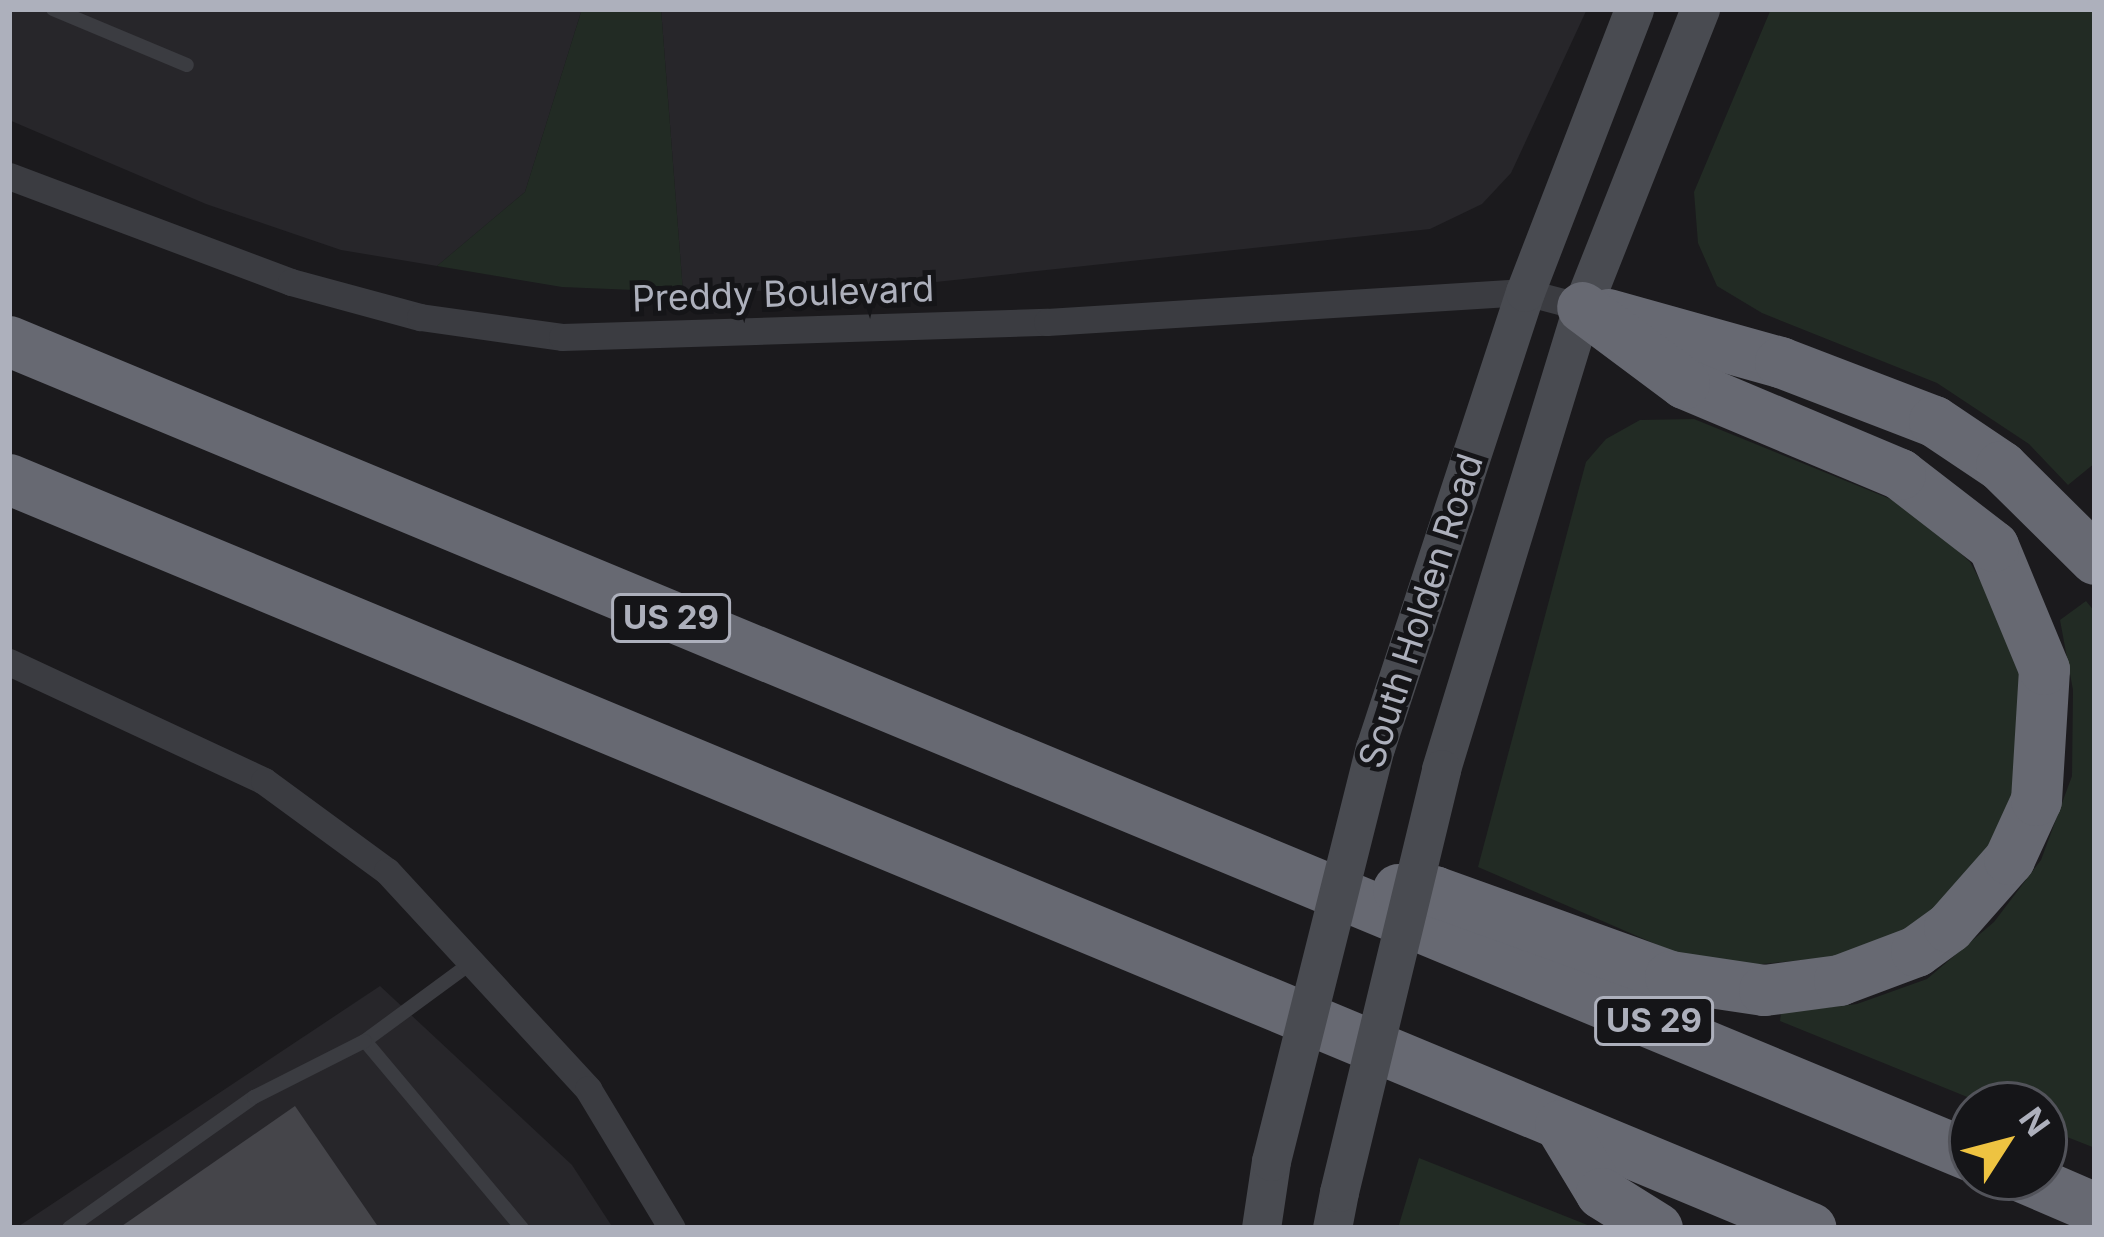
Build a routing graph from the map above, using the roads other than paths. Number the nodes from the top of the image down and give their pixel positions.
1 (53, 9) edge
2 (1634, 9) edge
3 (1700, 9) edge
4 (187, 65) dead end
5 (9, 176) edge
6 (1525, 292) junction
7 (1582, 307) junction
8 (9, 341) edge
9 (9, 479) edge
10 (2095, 560) edge
11 (9, 662) edge
12 (1336, 886) junction
13 (475, 960) junction
14 (365, 1041) junction
15 (1560, 1125) junction
16 (1948, 1146) edge
17 (1335, 1210) edge
18 (69, 1228) edge
19 (522, 1228) edge
20 (672, 1228) edge
21 (1261, 1228) edge
22 (1657, 1228) edge
23 (1811, 1228) edge

1 - 4 lane
2 - 6 main road, South Holden Road
3 - 7 main road, South Holden Road
5 - 6 street, Preddy Boulevard
6 - 7 street, Preddy Boulevard
6 - 21 main road, South Holden Road, bridge
7 - 10 highway
7 - 12 highway
7 - 17 main road, South Holden Road, bridge
8 - 12 highway, US 29
9 - 15 highway
11 - 13 street
12 - 16 highway, US 29
13 - 14 lane
13 - 20 street
14 - 18 lane
14 - 19 lane
15 - 22 highway
15 - 23 highway

